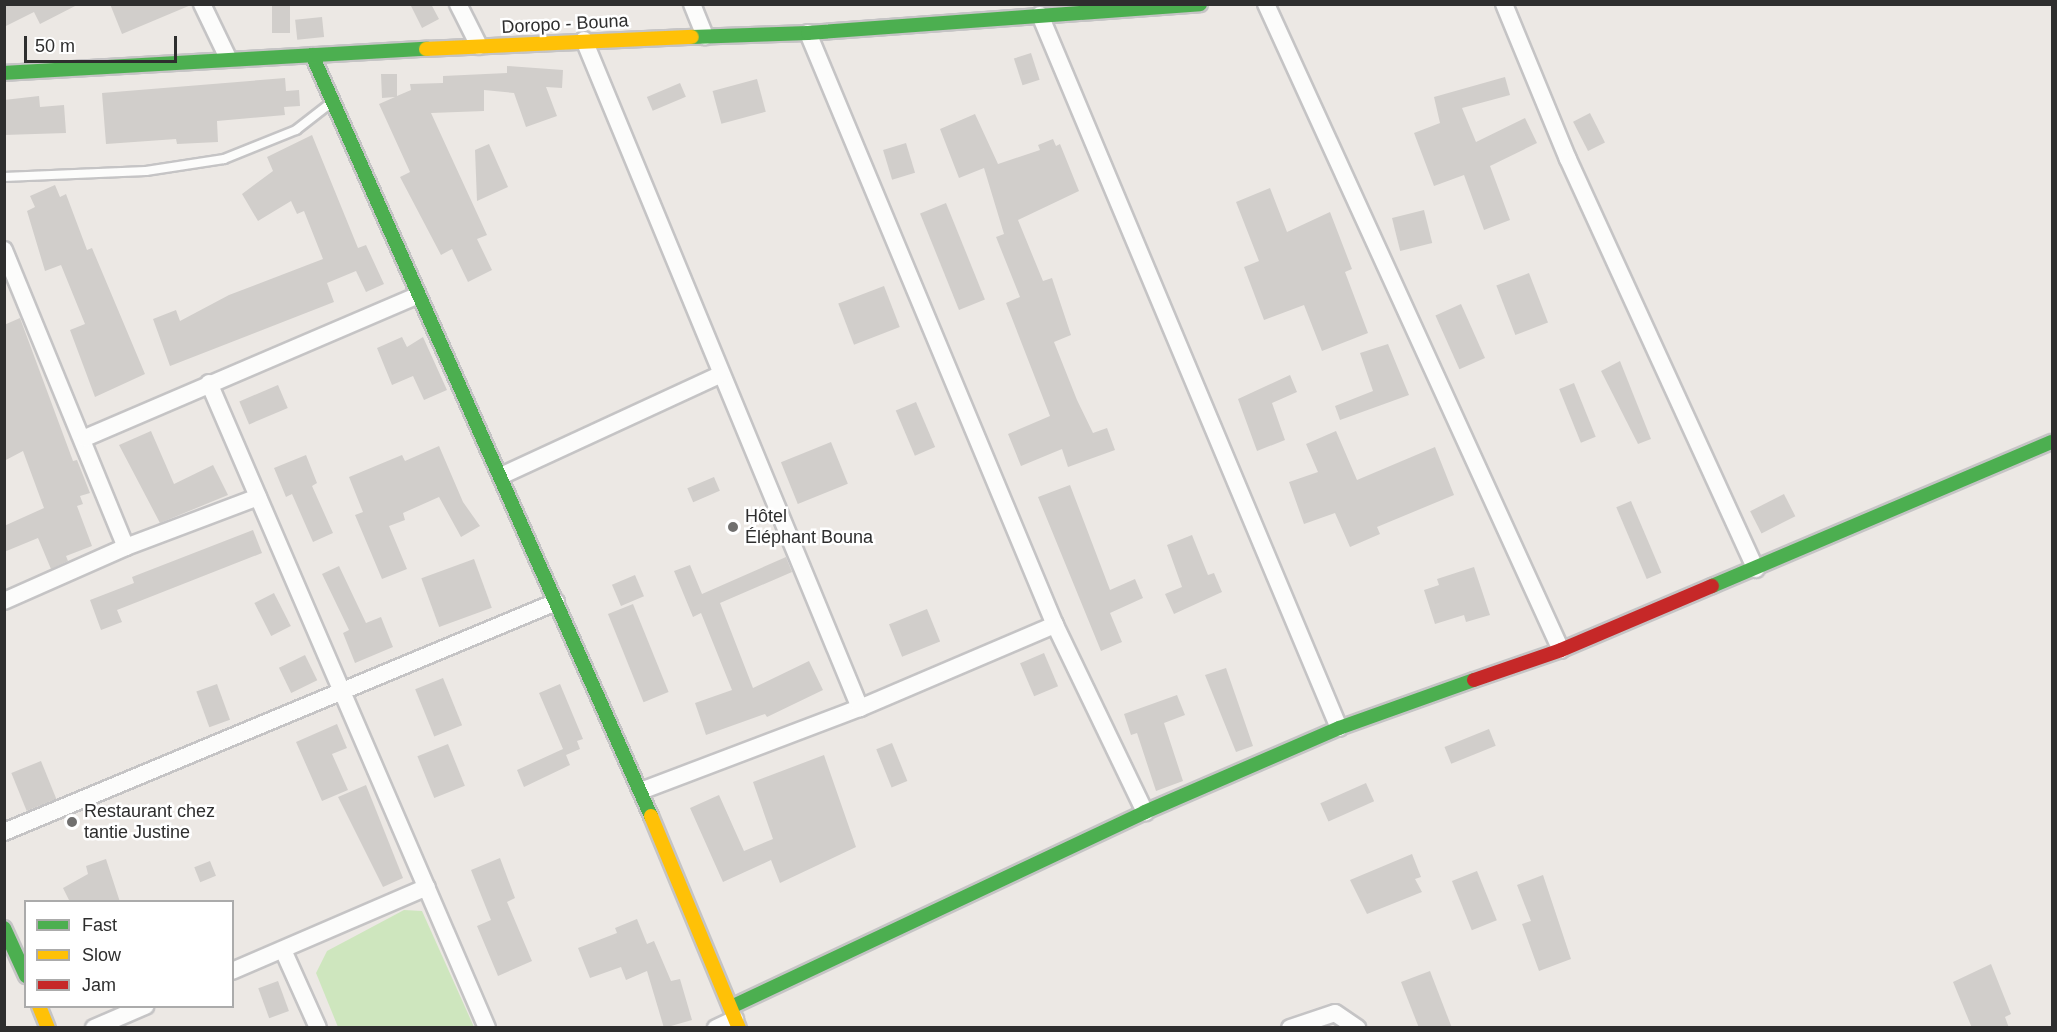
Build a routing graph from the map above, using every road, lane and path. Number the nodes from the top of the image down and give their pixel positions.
1 (202, 4) edge
2 (458, 4) edge
3 (692, 4) edge
4 (1200, 4) edge
5 (1266, 4) edge
6 (1504, 4) edge
7 (1143, 6) edge
8 (1040, 15) junction
9 (808, 33) junction
10 (705, 36) junction
11 (584, 40) junction
12 (479, 46) junction
13 (312, 55) junction
14 (228, 58) junction
15 (4, 73) edge
16 (334, 100) junction
17 (4, 177) edge
18 (4, 250) edge
19 (417, 295) junction
20 (720, 375) junction
21 (209, 383) junction
22 (85, 438) junction
23 (2052, 442) edge
24 (501, 476) junction
25 (258, 497) junction
26 (126, 547) junction
27 (1756, 569) junction
28 (4, 601) edge
29 (556, 602) junction
30 (1055, 625) junction
31 (1561, 650) junction
32 (343, 694) junction
33 (860, 708) junction
34 (1339, 728) junction
35 (641, 791) junction
36 (1145, 812) junction
37 (4, 832) edge
38 (427, 887) junction
39 (4, 928) edge
40 (283, 950) junction
41 (234, 969) edge
42 (24, 972) edge
43 (40, 1008) edge
44 (140, 1008) edge
45 (735, 1018) edge
46 (48, 1028) edge
47 (94, 1028) edge
48 (318, 1028) edge
49 (487, 1028) edge
50 (716, 1028) edge
51 (1290, 1028) edge
52 (1357, 1028) edge

1 - 14 street
2 - 12 street
3 - 10 street
4 - 7 street, Doropo - Bouna
5 - 31 street
6 - 27 street
7 - 8 street, Doropo - Bouna
8 - 9 street, Doropo - Bouna
8 - 34 street
9 - 10 street, Doropo - Bouna
9 - 30 street
10 - 11 street, Doropo - Bouna
11 - 12 street, Doropo - Bouna
11 - 20 street
12 - 13 street, Doropo - Bouna
13 - 14 street, Doropo - Bouna
13 - 16 street
14 - 15 street, Doropo - Bouna
16 - 17 lane
16 - 19 street
18 - 22 street
19 - 21 street
19 - 24 street
20 - 24 street
20 - 33 street
21 - 22 street
21 - 25 street
22 - 26 street
23 - 27 street
24 - 29 street
25 - 26 street
25 - 32 street
26 - 28 street
27 - 31 street
29 - 32 street
29 - 35 street
30 - 33 street
30 - 36 street
31 - 34 street
32 - 37 street
32 - 38 street
33 - 35 street
34 - 36 street
35 - 45 street
36 - 45 street
38 - 40 street
38 - 49 street
39 - 42 street
40 - 41 street
40 - 48 street
43 - 46 street
44 - 47 street
45 - 50 street
51 - 52 street

